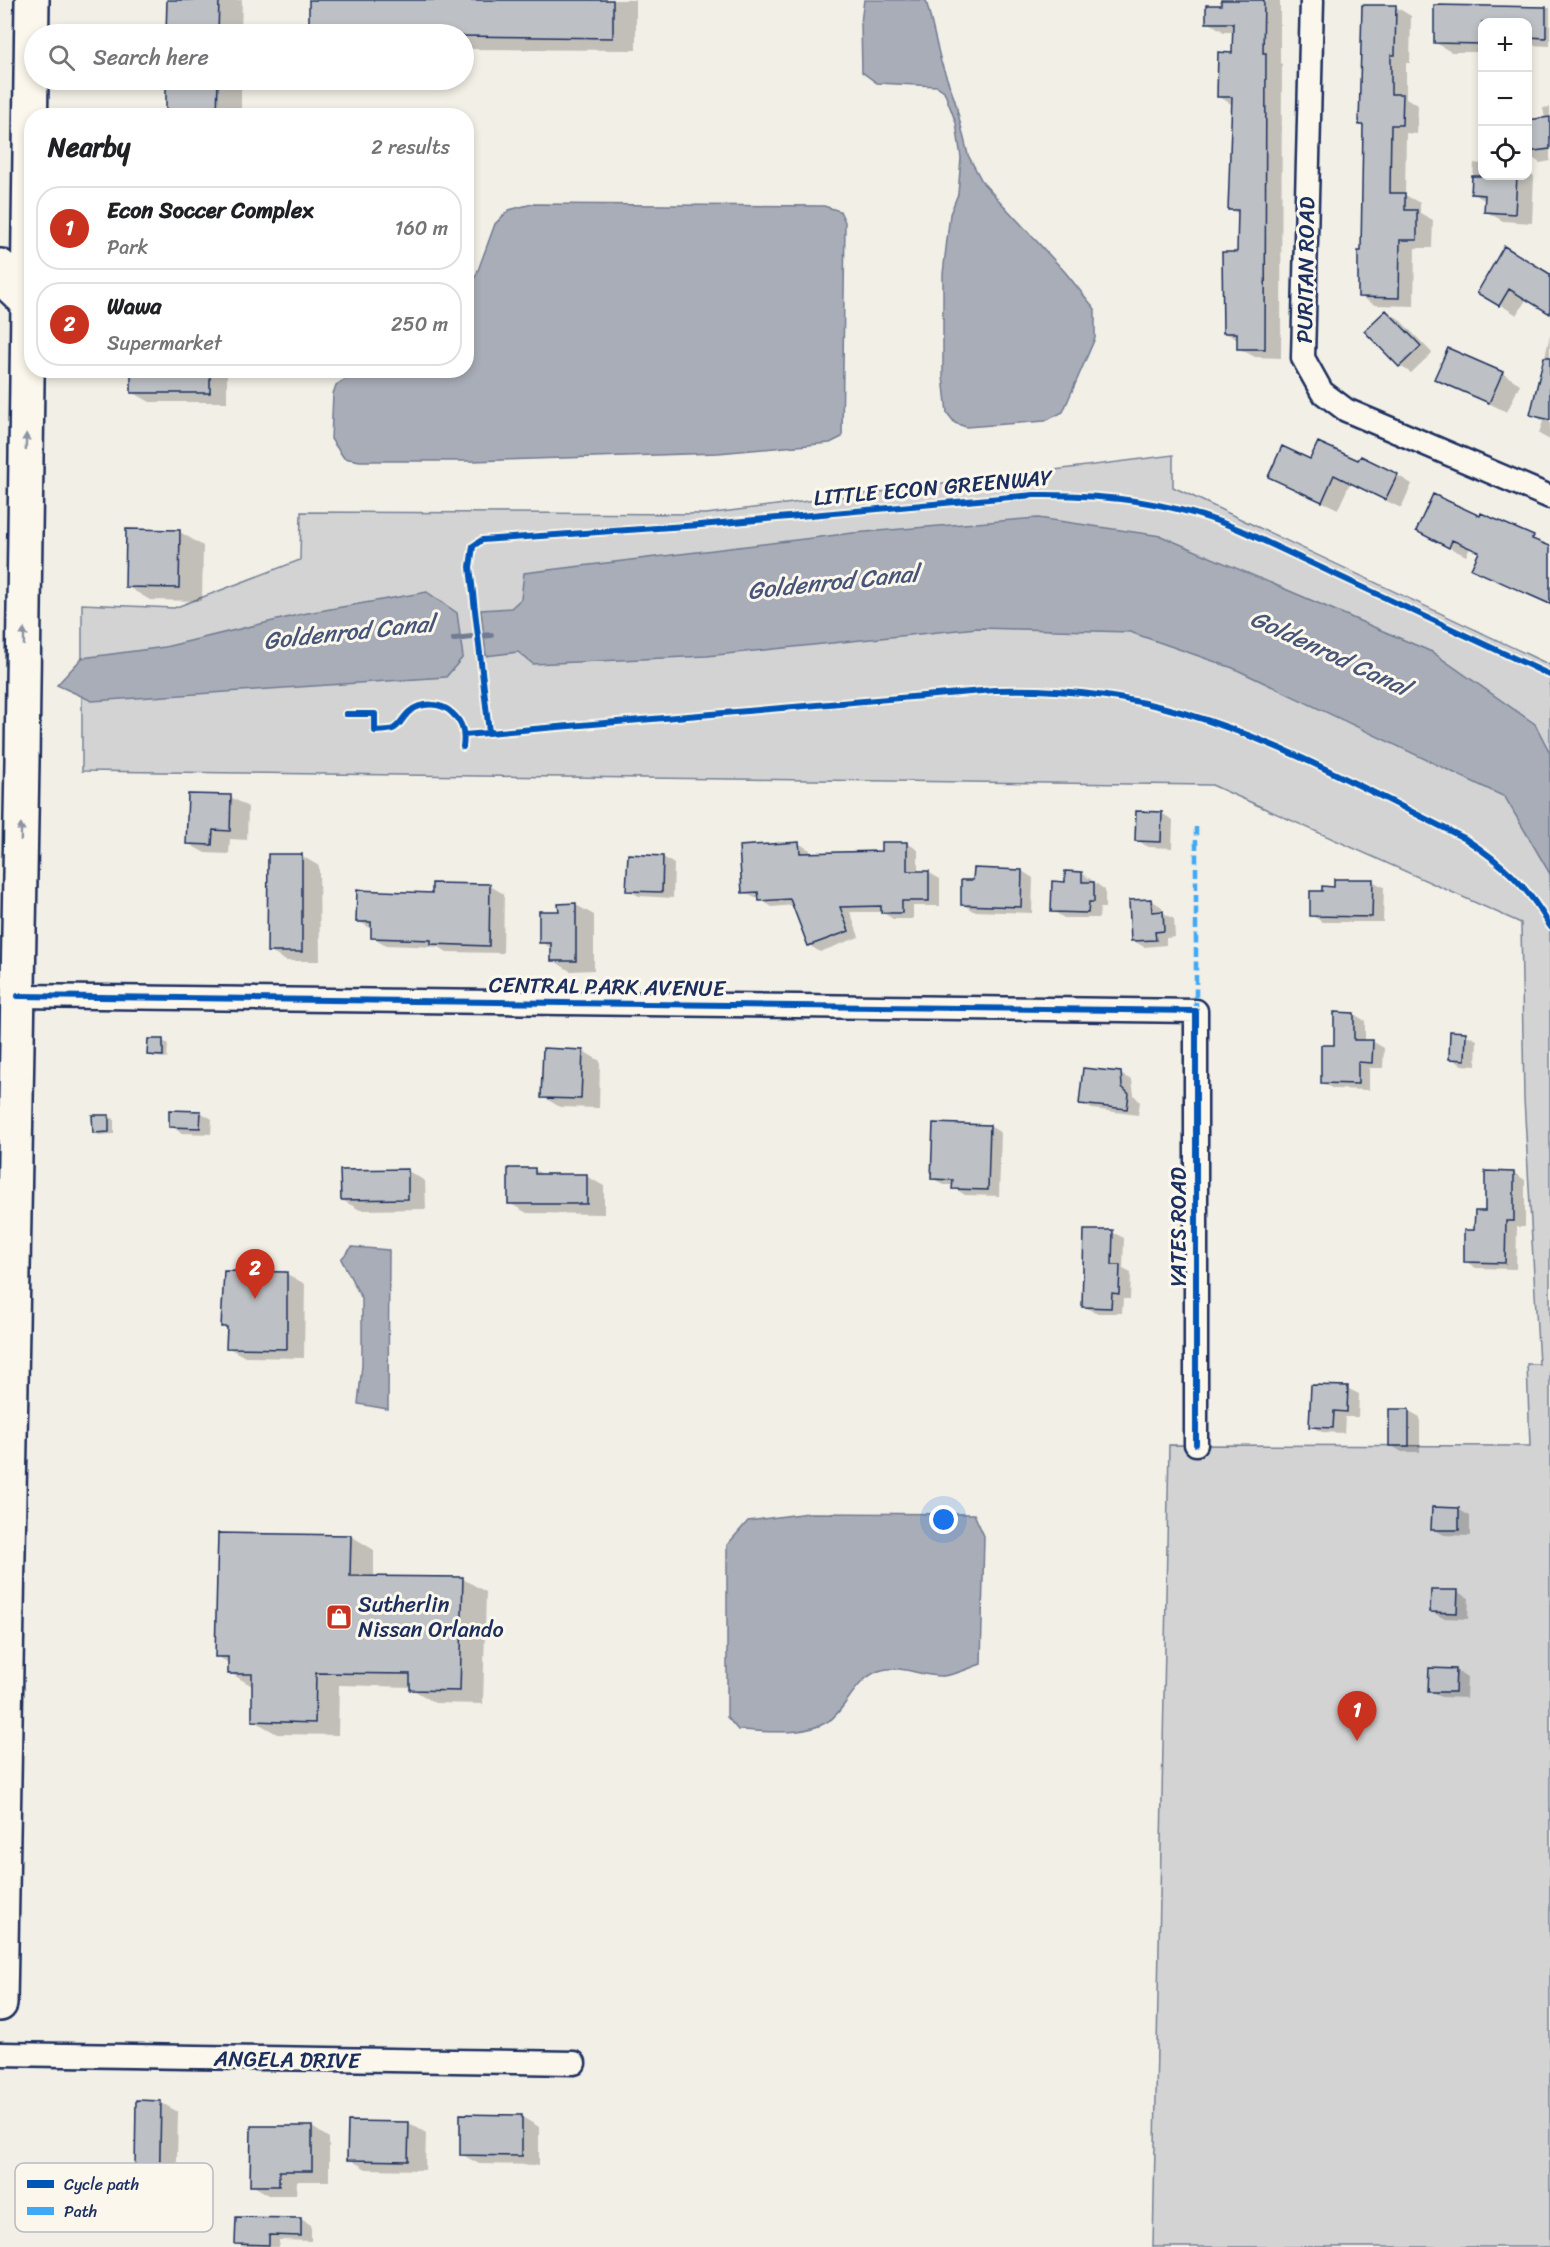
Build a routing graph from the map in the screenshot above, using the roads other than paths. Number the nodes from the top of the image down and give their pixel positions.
1 (32, 0) edge
2 (1312, 0) edge
3 (32, 24) edge
4 (31, 90) edge
5 (31, 108) edge
6 (0, 266) edge
7 (24, 299) edge
8 (28, 378) edge
9 (1550, 497) edge
10 (0, 734) edge
11 (22, 761) junction
12 (0, 869) edge
13 (18, 996) junction
14 (1196, 1011) joint
15 (5, 1442) edge
16 (1196, 1444) dead end
17 (0, 2004) edge
18 (0, 2055) edge
19 (574, 2063) dead end

1 - 3 highway
2 - 9 street, PURITAN ROAD
4 - 5 highway
6 - 7 highway
11 -> 8 highway
10 - 11 highway
13 -> 11 highway
12 - 13 highway
13 - 14 street, CENTRAL PARK AVENUE
13 - 15 highway
14 - 16 street, YATES ROAD
15 - 17 highway
18 - 19 street, ANGELA DRIVE

